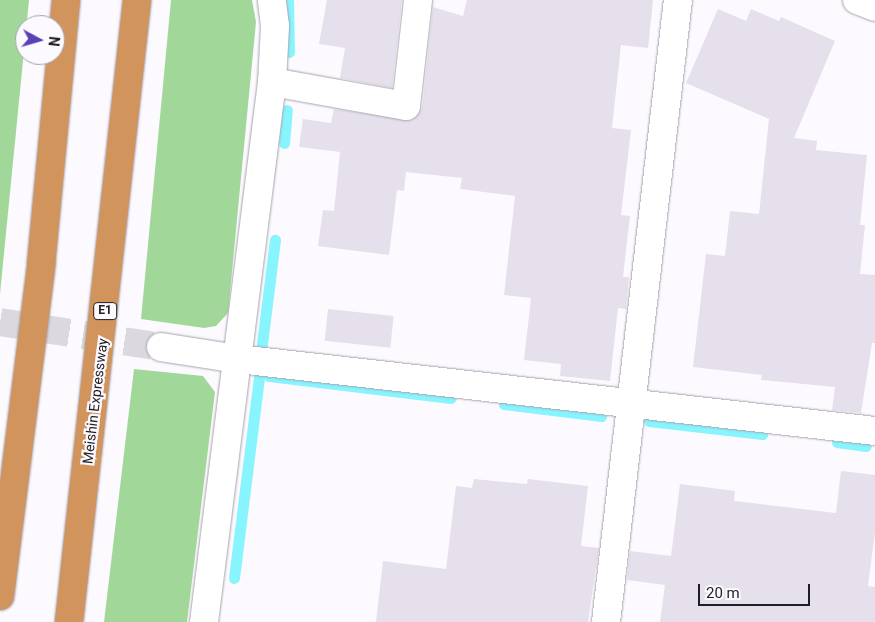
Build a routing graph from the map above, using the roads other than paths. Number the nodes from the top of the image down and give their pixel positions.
1 (66, 0) edge
2 (137, 0) edge
3 (272, 0) edge
4 (418, 0) edge
5 (678, 0) edge
6 (858, 0) edge
7 (875, 7) edge
8 (272, 82) junction
9 (161, 347) tunnel mouth
10 (238, 359) junction
11 (631, 403) junction
12 (875, 430) edge
13 (0, 596) edge
14 (69, 622) edge
15 (204, 622) edge
16 (606, 622) edge

1 - 13 highway
2 - 14 highway, Meishin Expressway / E1
3 - 8 street
4 - 8 street
5 - 11 street
6 - 7 street
8 - 10 street
9 - 10 street
10 - 11 street
10 - 15 street
11 - 12 street
11 - 16 street

